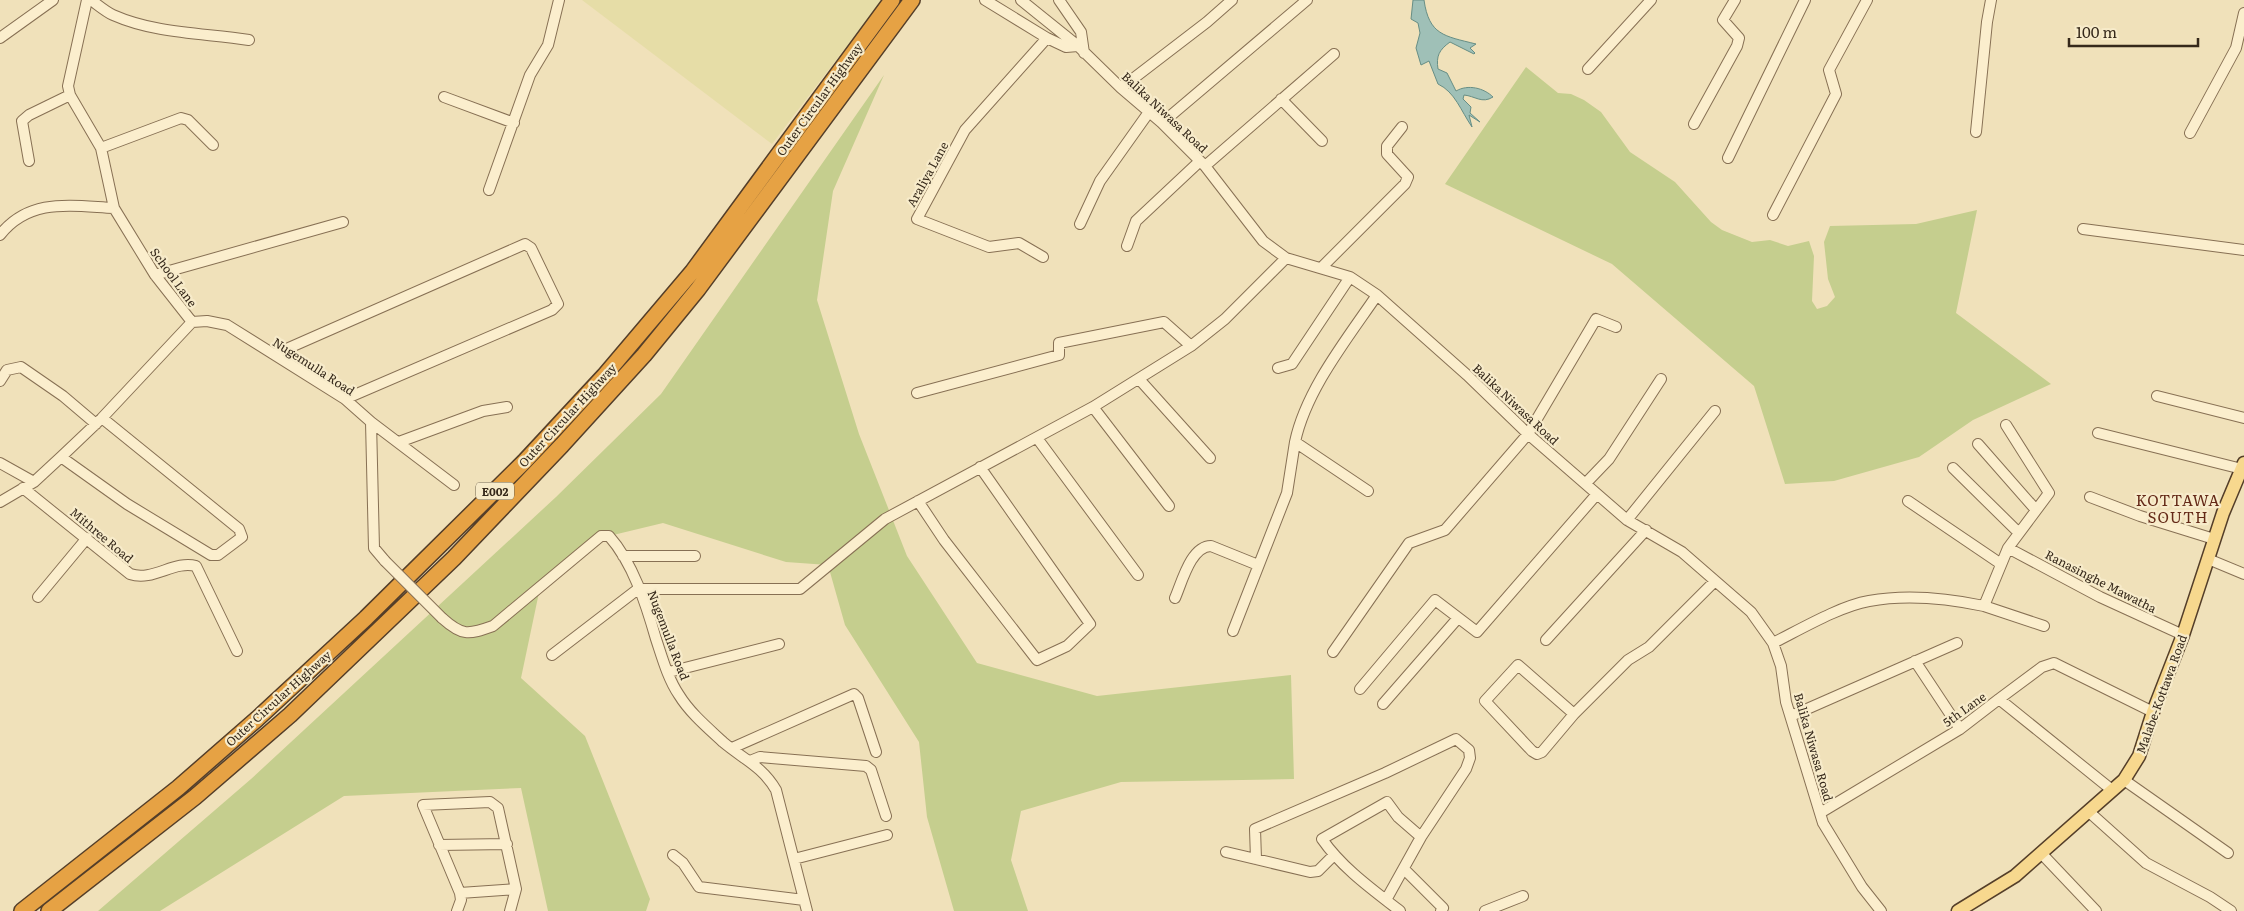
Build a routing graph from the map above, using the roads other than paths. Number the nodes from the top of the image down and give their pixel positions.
1 (52, 0) edge
2 (87, 0) edge
3 (91, 0) edge
4 (558, 0) edge
5 (892, 0) edge
6 (912, 0) edge
7 (985, 0) edge
8 (1021, 0) edge
9 (1058, 0) edge
10 (1232, 0) edge
11 (1307, 0) edge
12 (1651, 0) edge
13 (1735, 0) edge
14 (1805, 0) edge
15 (1867, 0) edge
16 (1991, 0) edge
17 (2244, 13) edge
18 (0, 38) edge
19 (1047, 38) junction
20 (249, 40) dead end
21 (1081, 50) junction
22 (1334, 54) dead end
23 (1588, 69) dead end
24 (1120, 88) junction
25 (70, 95) junction
26 (444, 97) dead end
27 (1281, 99) junction
28 (1149, 112) junction
29 (514, 123) junction
30 (1162, 123) junction
31 (1694, 124) dead end
32 (1402, 127) dead end
33 (1976, 132) dead end
34 (2190, 133) dead end
35 (1322, 142) dead end
36 (213, 145) dead end
37 (101, 148) junction
38 (1728, 158) dead end
39 (30, 161) dead end
40 (1203, 164) junction
41 (489, 190) dead end
42 (114, 208) junction
43 (1773, 215) dead end
44 (343, 222) dead end
45 (1080, 224) dead end
46 (2083, 229) dead end
47 (0, 235) edge
48 (1127, 246) dead end
49 (2244, 250) edge
50 (1043, 257) dead end
51 (1286, 258) junction
52 (1321, 268) junction
53 (155, 276) junction
54 (1350, 277) junction
55 (1377, 295) junction
56 (192, 322) junction
57 (1616, 327) dead end
58 (1191, 346) junction
59 (275, 354) junction
60 (1278, 368) dead end
61 (1139, 379) junction
62 (1662, 379) dead end
63 (0, 381) edge
64 (917, 393) dead end
65 (2157, 396) dead end
66 (345, 399) junction
67 (507, 407) dead end
68 (1093, 407) junction
69 (1715, 411) dead end
70 (2244, 418) edge
71 (99, 421) junction
72 (370, 422) junction
73 (2006, 425) dead end
74 (2098, 433) dead end
75 (1528, 434) junction
76 (1037, 438) junction
77 (399, 442) junction
78 (1294, 442) junction
79 (1978, 444) dead end
80 (61, 457) junction
81 (1210, 458) dead end
82 (0, 463) edge
83 (2243, 466) edge
84 (980, 467) junction
85 (1953, 468) dead end
86 (34, 482) junction
87 (1586, 483) junction
88 (454, 485) dead end
89 (23, 488) junction
90 (1368, 491) dead end
91 (1597, 494) junction
92 (2090, 497) dead end
93 (918, 501) junction
94 (1908, 501) dead end
95 (0, 502) edge
96 (1169, 506) dead end
97 (2036, 510) junction
98 (1627, 520) junction
99 (1646, 530) junction
100 (2019, 533) junction
101 (87, 538) junction
102 (2214, 539) junction
103 (2008, 548) junction
104 (623, 556) junction
105 (695, 556) dead end
106 (2208, 559) junction
107 (2001, 564) junction
108 (1258, 565) junction
109 (2244, 574) edge
110 (1138, 575) dead end
111 (1715, 581) junction
112 (638, 590) junction
113 (38, 597) dead end
114 (1175, 598) dead end
115 (1984, 606) junction
116 (1458, 618) junction
117 (2044, 626) dead end
118 (1232, 631) dead end
119 (2183, 635) junction
120 (1546, 640) dead end
121 (1773, 643) junction
122 (1957, 643) dead end
123 (779, 644) dead end
124 (237, 651) dead end
125 (1334, 652) dead end
126 (552, 656) dead end
127 (1916, 661) junction
128 (668, 672) junction
129 (1360, 689) dead end
130 (1999, 699) junction
131 (1383, 704) dead end
132 (2153, 712) junction
133 (1574, 714) junction
134 (1791, 716) junction
135 (1960, 729) junction
136 (732, 748) junction
137 (876, 752) dead end
138 (750, 761) junction
139 (2124, 780) junction
140 (2112, 790) junction
141 (2088, 811) junction
142 (1820, 813) junction
143 (886, 816) dead end
144 (887, 835) dead end
145 (1421, 837) junction
146 (507, 844) junction
147 (439, 845) junction
148 (1226, 852) dead end
149 (2041, 853) junction
150 (2228, 853) dead end
151 (673, 855) dead end
152 (1333, 856) junction
153 (794, 859) junction
154 (1256, 859) junction
155 (1404, 869) junction
156 (516, 890) junction
157 (460, 892) junction
158 (1523, 896) dead end
159 (804, 900) junction
160 (1386, 900) junction
161 (22, 911) edge
162 (49, 911) edge
163 (457, 911) edge
164 (510, 911) edge
165 (807, 911) edge
166 (1400, 911) edge
167 (1441, 911) edge
168 (1485, 911) edge
169 (1881, 911) edge
170 (1958, 911) edge
171 (2096, 911) edge
172 (2231, 911) edge

1 - 18 street
2 - 25 street
3 - 20 street
4 - 29 street
5 - 161 highway, Outer Circular Highway / E002
6 - 162 highway, Outer Circular Highway / E002
7 - 19 street
8 - 21 street, Balika Niwasa Road
9 - 21 street
10 - 24 street
11 - 30 street
12 - 23 street
13 - 31 street
14 - 38 street
15 - 43 street
16 - 33 street
17 - 34 street
19 - 21 street
19 - 50 street, Araliya Lane
21 - 24 street, Balika Niwasa Road
22 - 27 street
24 - 28 street, Balika Niwasa Road
25 - 37 street, School Lane
25 - 39 street
26 - 29 street
27 - 35 street
27 - 40 street
28 - 30 street, Balika Niwasa Road
28 - 45 street
29 - 41 street
30 - 40 street, Balika Niwasa Road
32 - 52 street
36 - 37 street
37 - 42 street, School Lane
40 - 48 street
40 - 51 street, Balika Niwasa Road
42 - 47 street
42 - 53 street, School Lane
44 - 53 street
46 - 49 street
51 - 52 street, Balika Niwasa Road
51 - 58 street
52 - 54 street, Balika Niwasa Road
53 - 56 street, School Lane
54 - 55 street, Balika Niwasa Road
54 - 60 street
55 - 75 street, Balika Niwasa Road
55 - 78 street
56 - 59 street, Nugemulla Road
56 - 71 street, School Lane
57 - 75 street
58 - 61 street
58 - 64 street
59 - 66 street, Nugemulla Road
59 - 66 street
61 - 68 street
61 - 81 street
62 - 87 street
63 - 71 street
65 - 70 street
66 - 72 street, Nugemulla Road
67 - 77 street
68 - 76 street
68 - 96 street
69 - 98 street
71 - 80 street, School Lane
71 - 80 street
72 - 77 street, Nugemulla Road
72 - 104 street, Nugemulla Road, bridge
73 - 97 street
74 - 83 street
75 - 87 street, Balika Niwasa Road
75 - 125 street
76 - 84 street
76 - 110 street
77 - 88 street, Nugemulla Road
78 - 90 street
78 - 108 street
79 - 97 street
80 - 86 street, School Lane
82 - 86 street
83 - 102 main road, Malabe-Kottawa Road
84 - 93 street
84 - 93 street
85 - 100 street
86 - 89 street, School Lane
87 - 91 street, Balika Niwasa Road
89 - 95 street, School Lane
89 - 101 street, Mithree Road
91 - 98 street, Balika Niwasa Road
91 - 116 street
92 - 102 street
93 - 112 street
94 - 107 street
97 - 100 street
98 - 99 street, Balika Niwasa Road
99 - 111 street, Balika Niwasa Road
99 - 120 street
100 - 103 street
101 - 113 street
101 - 124 street, Mithree Road
102 - 106 main road, Malabe-Kottawa Road
103 - 107 street
103 - 119 street, Ranasinghe Mawatha
104 - 105 street
104 - 112 street, Nugemulla Road
106 - 109 street
106 - 119 main road, Malabe-Kottawa Road
107 - 115 street
108 - 114 street
108 - 118 street
111 - 121 street, Balika Niwasa Road
111 - 133 street
112 - 126 street
112 - 128 street, Nugemulla Road
115 - 117 street
115 - 121 street
116 - 129 street
116 - 131 street
119 - 132 main road, Malabe-Kottawa Road
121 - 134 street, Balika Niwasa Road
122 - 127 street
123 - 128 street
127 - 134 street
127 - 135 street
128 - 136 street, Nugemulla Road
130 - 132 street
130 - 135 street, 5th Lane
130 - 140 street, 5th Lane
132 - 139 main road, Malabe-Kottawa Road
133 - 133 street
134 - 142 street, Balika Niwasa Road
135 - 142 street, 5th Lane
136 - 137 street
136 - 138 street, Nugemulla Road
138 - 143 street
138 - 153 street, Nugemulla Road
139 - 140 main road, Malabe-Kottawa Road
139 - 150 street
140 - 141 main road, Malabe-Kottawa Road
141 - 149 main road, Malabe-Kottawa Road
141 - 172 street
142 - 169 street, Balika Niwasa Road
144 - 153 street
145 - 152 street
145 - 154 street
145 - 155 street
146 - 147 street
146 - 147 street
146 - 156 street
147 - 157 street
148 - 154 street
149 - 170 main road, Malabe-Kottawa Road
149 - 171 street
151 - 159 street
152 - 154 street
152 - 160 street
153 - 159 street, Nugemulla Road
155 - 160 street
155 - 167 street
156 - 157 street
156 - 164 street
157 - 163 street
158 - 168 street
159 - 165 street, Nugemulla Road
160 - 166 street

